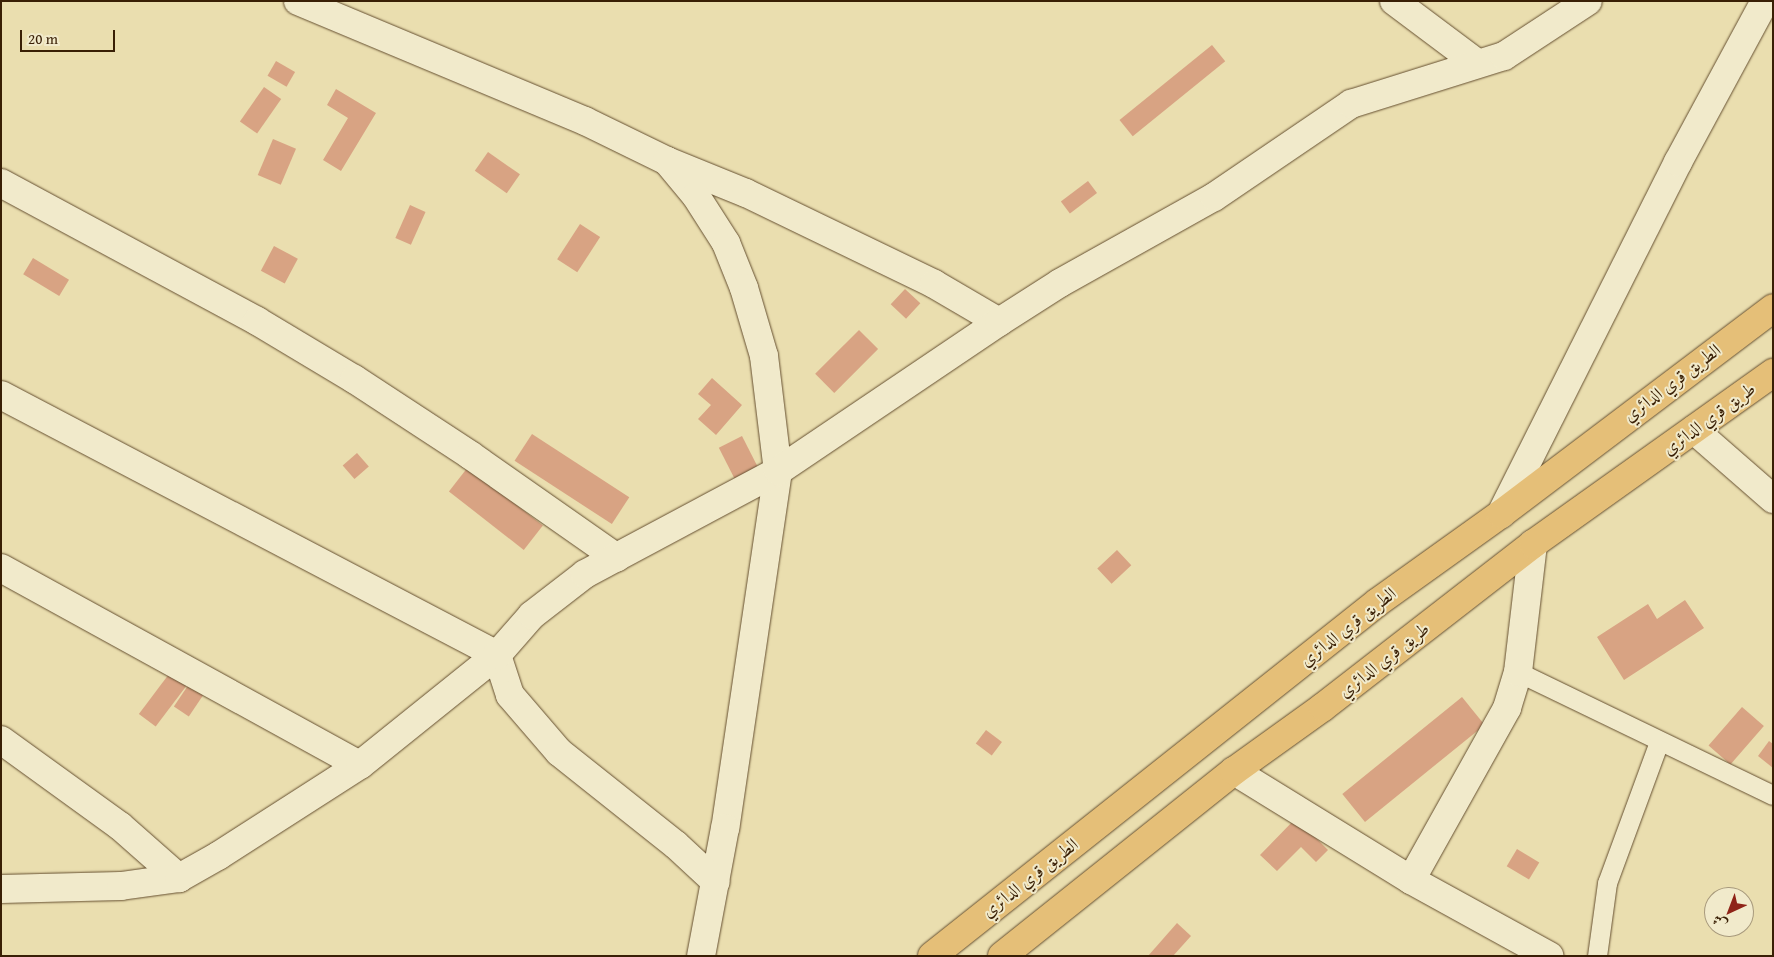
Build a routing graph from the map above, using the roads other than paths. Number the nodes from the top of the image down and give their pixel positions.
1 (298, 1) edge
2 (1394, 1) edge
3 (1588, 1) edge
4 (1765, 1) edge
5 (1477, 63) junction
6 (667, 161) junction
7 (1, 183) edge
8 (1773, 308) edge
9 (999, 322) junction
10 (1773, 373) edge
11 (1, 395) edge
12 (1694, 430) junction
13 (778, 471) junction
14 (1773, 499) edge
15 (1501, 514) junction
16 (1533, 544) junction
17 (618, 558) junction
18 (1, 568) edge
19 (498, 655) junction
20 (1518, 672) junction
21 (1, 740) edge
22 (1660, 742) junction
23 (360, 765) junction
24 (1234, 771) junction
25 (1773, 795) edge
26 (179, 878) junction
27 (1411, 880) junction
28 (716, 882) junction
29 (1, 888) edge
30 (701, 956) edge
31 (932, 956) edge
32 (1002, 956) edge
33 (1549, 956) edge
34 (1597, 956) edge

1 - 6 street
2 - 5 street
3 - 5 street
4 - 15 street
5 - 9 street
6 - 9 street
6 - 13 street
7 - 17 street
8 - 15 highway, الطريق قري الدائري
9 - 13 street
10 - 12 highway, طريق قري الدائري
11 - 19 street
12 - 14 street
12 - 16 highway, طريق قري الدائري
13 - 17 street
13 - 28 street
15 - 31 highway, الطريق قري الدائري
16 - 20 street
16 - 24 highway, طريق قري الدائري
17 - 19 street
18 - 23 street
19 - 23 street
19 - 28 street
20 - 22 lane
20 - 27 street
21 - 26 street
22 - 25 lane
22 - 34 lane
23 - 26 street
24 - 27 street
24 - 32 highway, طريق قري الدائري
26 - 29 street
27 - 33 street
28 - 30 street

